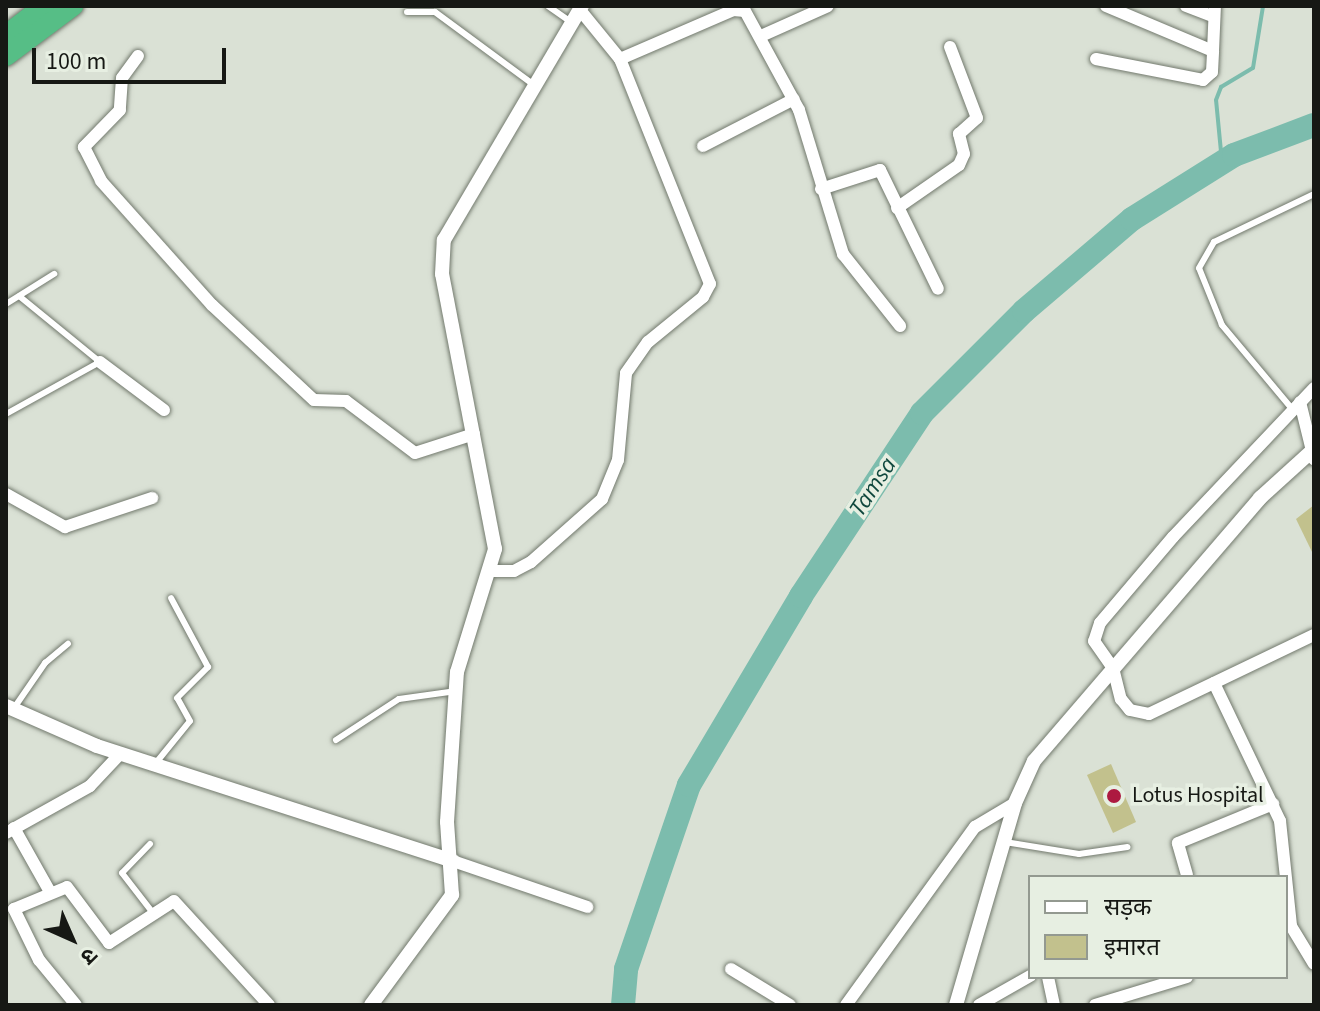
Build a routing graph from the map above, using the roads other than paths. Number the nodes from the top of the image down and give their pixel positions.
1 (44, 6) edge
2 (73, 6) edge
3 (548, 6) edge
4 (828, 6) edge
5 (1106, 6) edge
6 (1186, 6) edge
7 (1214, 11) edge
8 (407, 12) dead end
9 (578, 13) edge
10 (6, 35) edge
11 (761, 36) junction
12 (950, 47) dead end
13 (1213, 51) junction
14 (6, 56) edge
15 (138, 56) dead end
16 (620, 59) junction
17 (1096, 59) dead end
18 (534, 85) junction
19 (794, 99) junction
20 (703, 146) dead end
21 (821, 189) junction
22 (1314, 194) edge
23 (897, 208) junction
24 (54, 274) dead end
25 (938, 289) dead end
26 (19, 296) junction
27 (6, 304) edge
28 (900, 326) dead end
29 (100, 362) junction
30 (1314, 388) edge
31 (1296, 406) junction
32 (164, 410) dead end
33 (6, 414) edge
34 (474, 434) junction
35 (1313, 453) edge
36 (6, 494) edge
37 (152, 498) dead end
38 (489, 571) junction
39 (171, 598) dead end
40 (1314, 635) edge
41 (68, 644) dead end
42 (1113, 668) junction
43 (1214, 683) junction
44 (456, 691) junction
45 (10, 708) edge
46 (336, 740) dead end
47 (121, 753) junction
48 (155, 764) junction
49 (1015, 803) junction
50 (1273, 804) junction
51 (10, 830) edge
52 (1005, 842) junction
53 (150, 844) dead end
54 (1127, 847) dead end
55 (453, 861) junction
56 (1187, 875) edge
57 (1288, 875) edge
58 (1288, 879) edge
59 (50, 892) junction
60 (587, 907) dead end
61 (153, 913) junction
62 (1292, 942) edge
63 (1314, 964) edge
64 (731, 969) dead end
65 (1028, 977) edge
66 (1048, 979) edge
67 (1180, 979) edge
68 (76, 1005) edge
69 (269, 1005) edge
70 (371, 1005) edge
71 (790, 1005) edge
72 (846, 1005) edge
73 (956, 1005) edge
74 (979, 1005) edge
75 (1054, 1005) edge
76 (1095, 1005) edge

1 - 10 highway
2 - 14 highway
3 - 9 lane
4 - 11 street
5 - 13 street
6 - 7 street
7 - 13 street
8 - 18 lane
9 - 16 street
9 - 18 street
11 - 16 street
11 - 19 street
12 - 23 street
13 - 17 street
15 - 34 street
16 - 38 street
18 - 34 street
19 - 20 street
19 - 21 street
21 - 23 street
21 - 28 street
22 - 31 lane
23 - 25 street
24 - 26 lane
26 - 27 lane
26 - 29 lane
29 - 32 street
29 - 33 lane
30 - 31 street
31 - 35 street
31 - 42 street
34 - 38 street
35 - 42 street
36 - 37 street
38 - 44 street
39 - 48 lane
40 - 43 street
41 - 45 lane
42 - 43 street
42 - 49 street
43 - 50 street
44 - 46 lane
44 - 55 street
45 - 47 street
47 - 48 street
47 - 51 street
48 - 55 street
49 - 52 street
49 - 72 street
50 - 56 street
50 - 57 street
51 - 59 street
52 - 54 lane
52 - 73 street
53 - 61 lane
55 - 60 street
55 - 70 street
58 - 62 street
59 - 61 street
59 - 68 street
61 - 69 street
62 - 63 street
64 - 71 street
65 - 74 street
66 - 75 street
67 - 76 street

